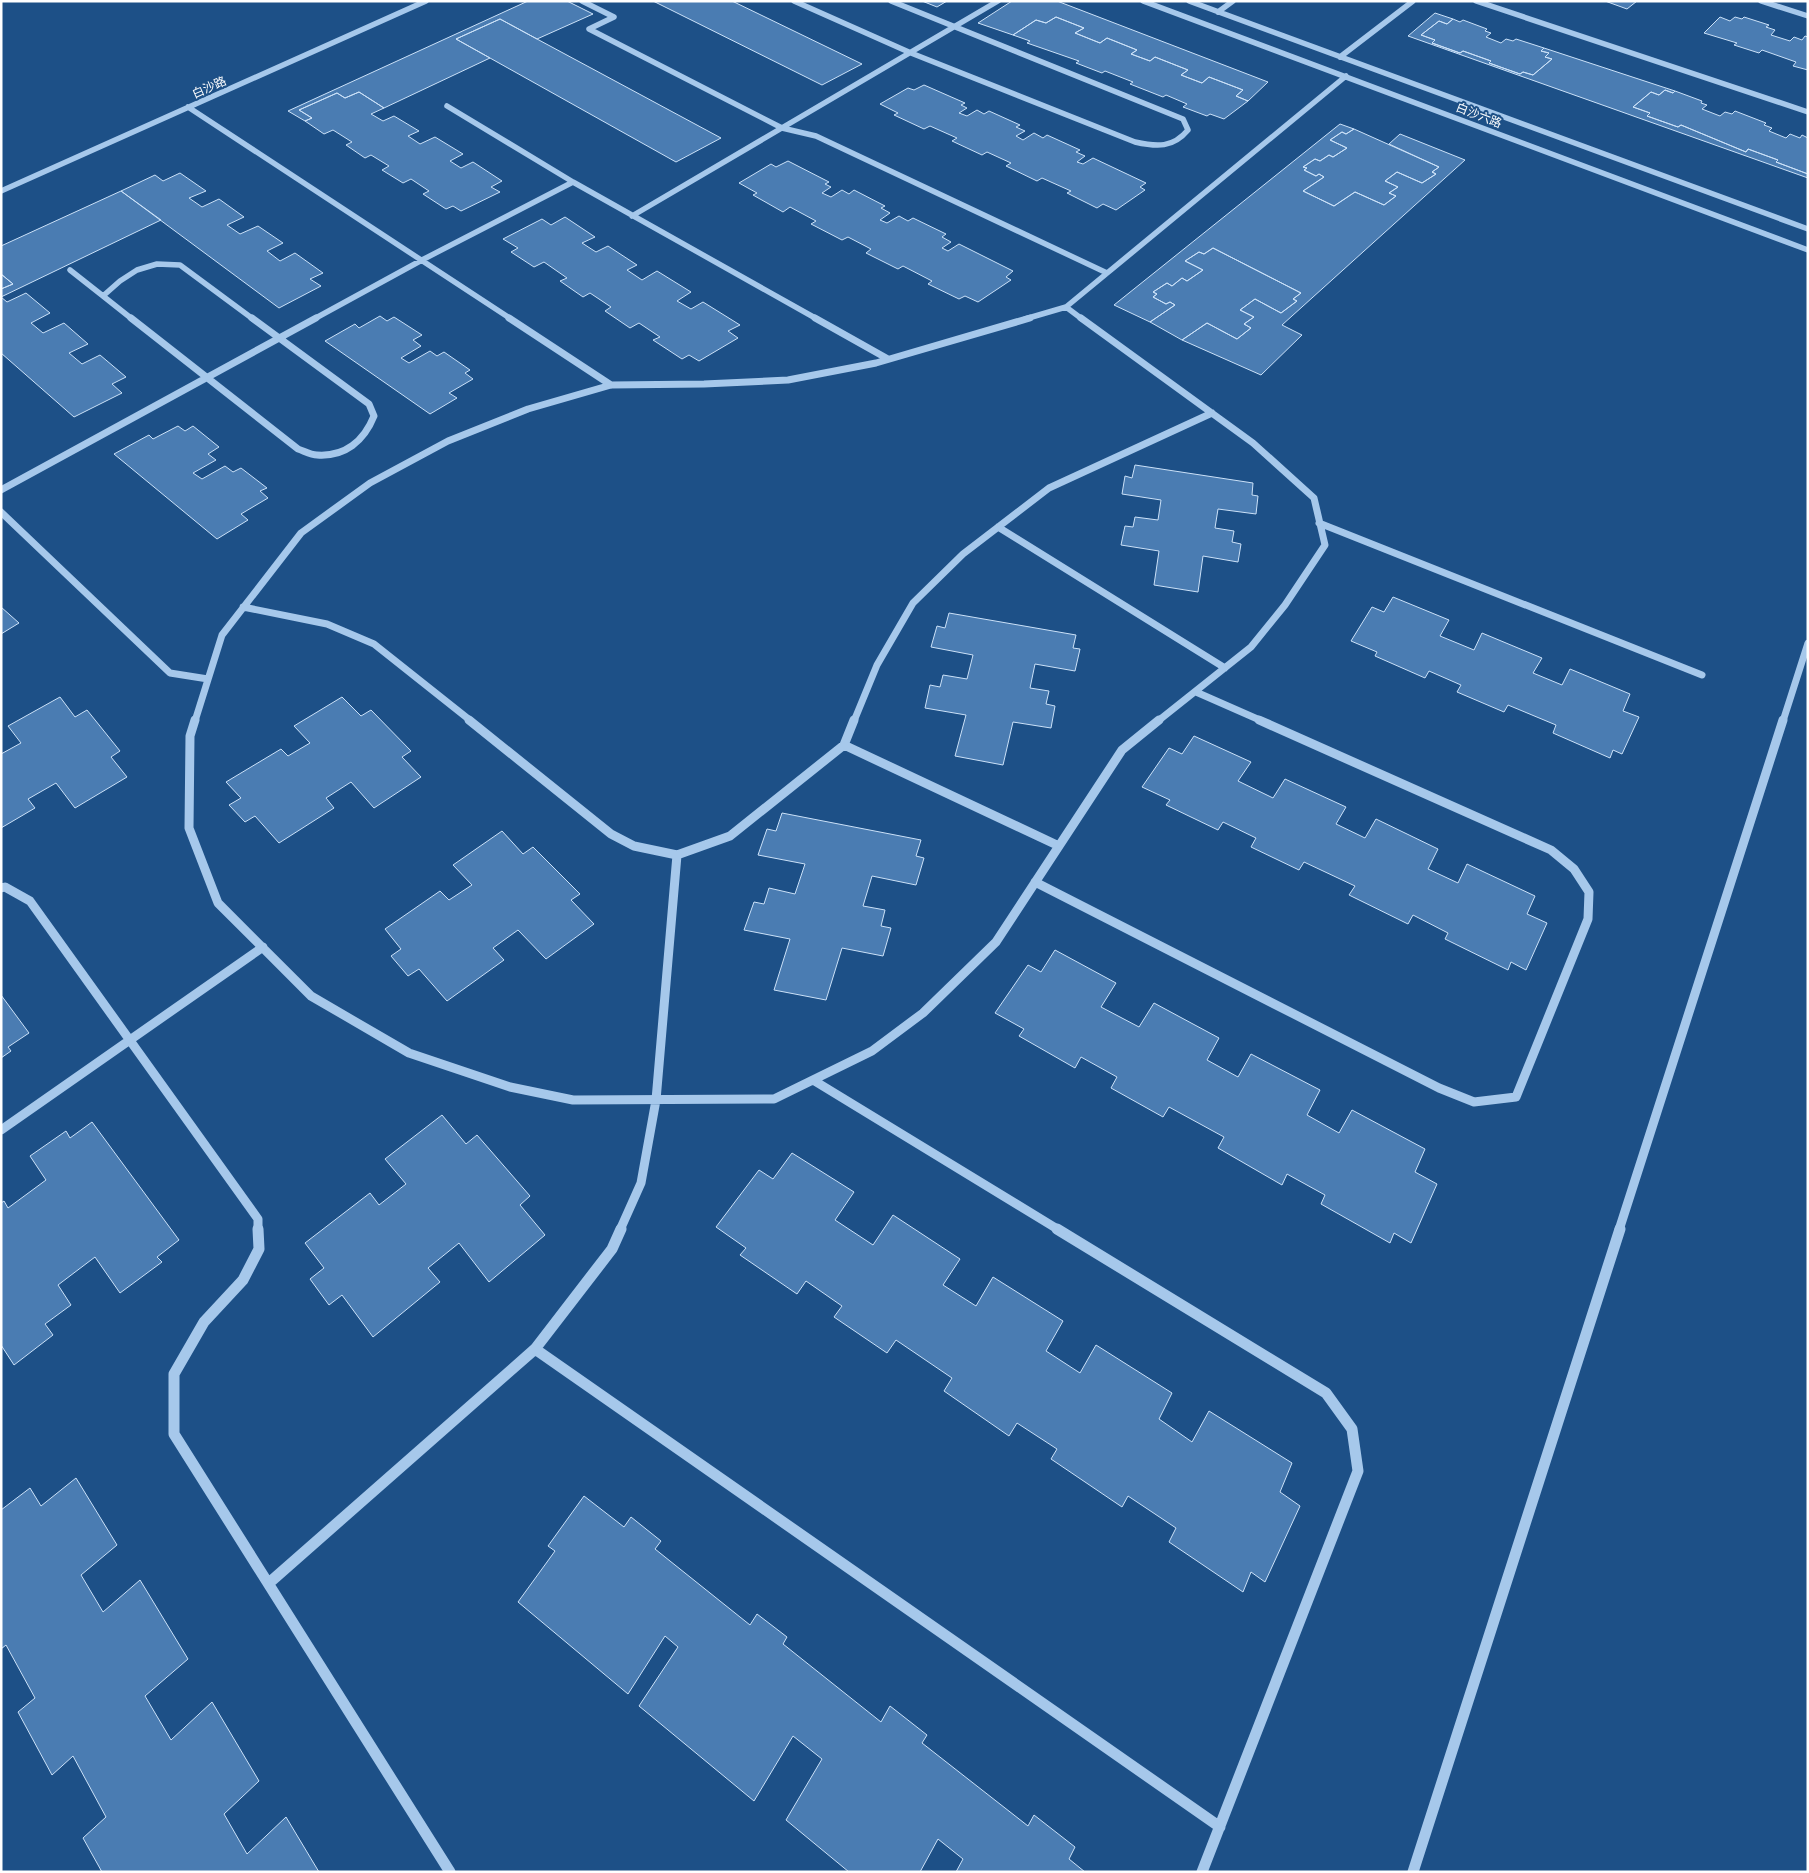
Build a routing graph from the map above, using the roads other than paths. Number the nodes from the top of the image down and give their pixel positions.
1 (426, 1) edge
2 (582, 1) edge
3 (794, 1) edge
4 (891, 1) edge
5 (998, 1) edge
6 (1143, 1) edge
7 (1189, 1) edge
8 (1233, 1) edge
9 (1413, 1) edge
10 (1476, 1) edge
11 (1761, 1) edge
12 (1218, 12) junction
13 (1808, 16) edge
14 (955, 27) junction
15 (911, 53) junction
16 (1340, 57) junction
17 (1346, 76) junction
18 (448, 106) dead end
19 (188, 107) junction
20 (1808, 112) edge
21 (782, 128) junction
22 (573, 182) junction
23 (1, 191) edge
24 (632, 216) junction
25 (1808, 229) edge
26 (1808, 250) edge
27 (422, 260) junction
28 (70, 270) dead end
29 (1107, 273) junction
30 (103, 296) junction
31 (1066, 307) junction
32 (280, 338) junction
33 (888, 359) junction
34 (206, 378) junction
35 (611, 385) junction
36 (1212, 413) junction
37 (1, 490) edge
38 (1, 512) edge
39 (1319, 523) junction
40 (998, 527) junction
41 (243, 607) junction
42 (1808, 643) edge
43 (1225, 668) junction
44 (1702, 675) dead end
45 (208, 679) junction
46 (1196, 692) junction
47 (844, 745) junction
48 (1059, 846) junction
49 (677, 855) junction
50 (1035, 882) junction
51 (1, 888) edge
52 (263, 947) junction
53 (130, 1040) junction
54 (813, 1080) junction
55 (656, 1100) junction
56 (1, 1130) edge
57 (535, 1349) junction
58 (269, 1583) junction
59 (1220, 1827) junction
60 (450, 1872) edge
61 (1202, 1872) edge
62 (1413, 1872) edge

1 - 19 street, 白沙路
2 - 21 street
3 - 15 street
4 - 14 street
5 - 14 street
6 - 17 street, 白沙六路
7 - 12 street, 白沙六路
8 - 12 street
9 - 16 street
10 - 20 street
11 - 13 street
12 - 16 street, 白沙六路
14 - 15 street
14 - 15 street
15 - 21 street
16 - 25 street, 白沙六路
17 - 26 street, 白沙六路
17 - 29 street
18 - 22 street
19 - 23 street, 白沙路
19 - 27 street
21 - 24 street
21 - 29 street
22 - 24 street
22 - 27 street
24 - 33 street
27 - 32 street
27 - 35 street
28 - 30 street
29 - 31 street
30 - 32 street
30 - 34 street
31 - 33 street
31 - 36 street
32 - 34 street
32 - 34 street
33 - 35 street
34 - 37 street
35 - 41 street
36 - 39 street
36 - 40 street
38 - 45 street
39 - 43 street
39 - 44 street
40 - 43 street
40 - 47 street
41 - 45 street
41 - 49 street
42 - 62 street
43 - 46 street
45 - 52 street
46 - 48 street
46 - 50 street
47 - 48 street
47 - 49 street
48 - 50 street
49 - 55 street
50 - 54 street
51 - 53 street
52 - 53 street
52 - 55 street
53 - 56 street
53 - 58 street
54 - 55 street
54 - 59 street
55 - 57 street
57 - 58 street
57 - 59 street
58 - 60 street
59 - 61 street

